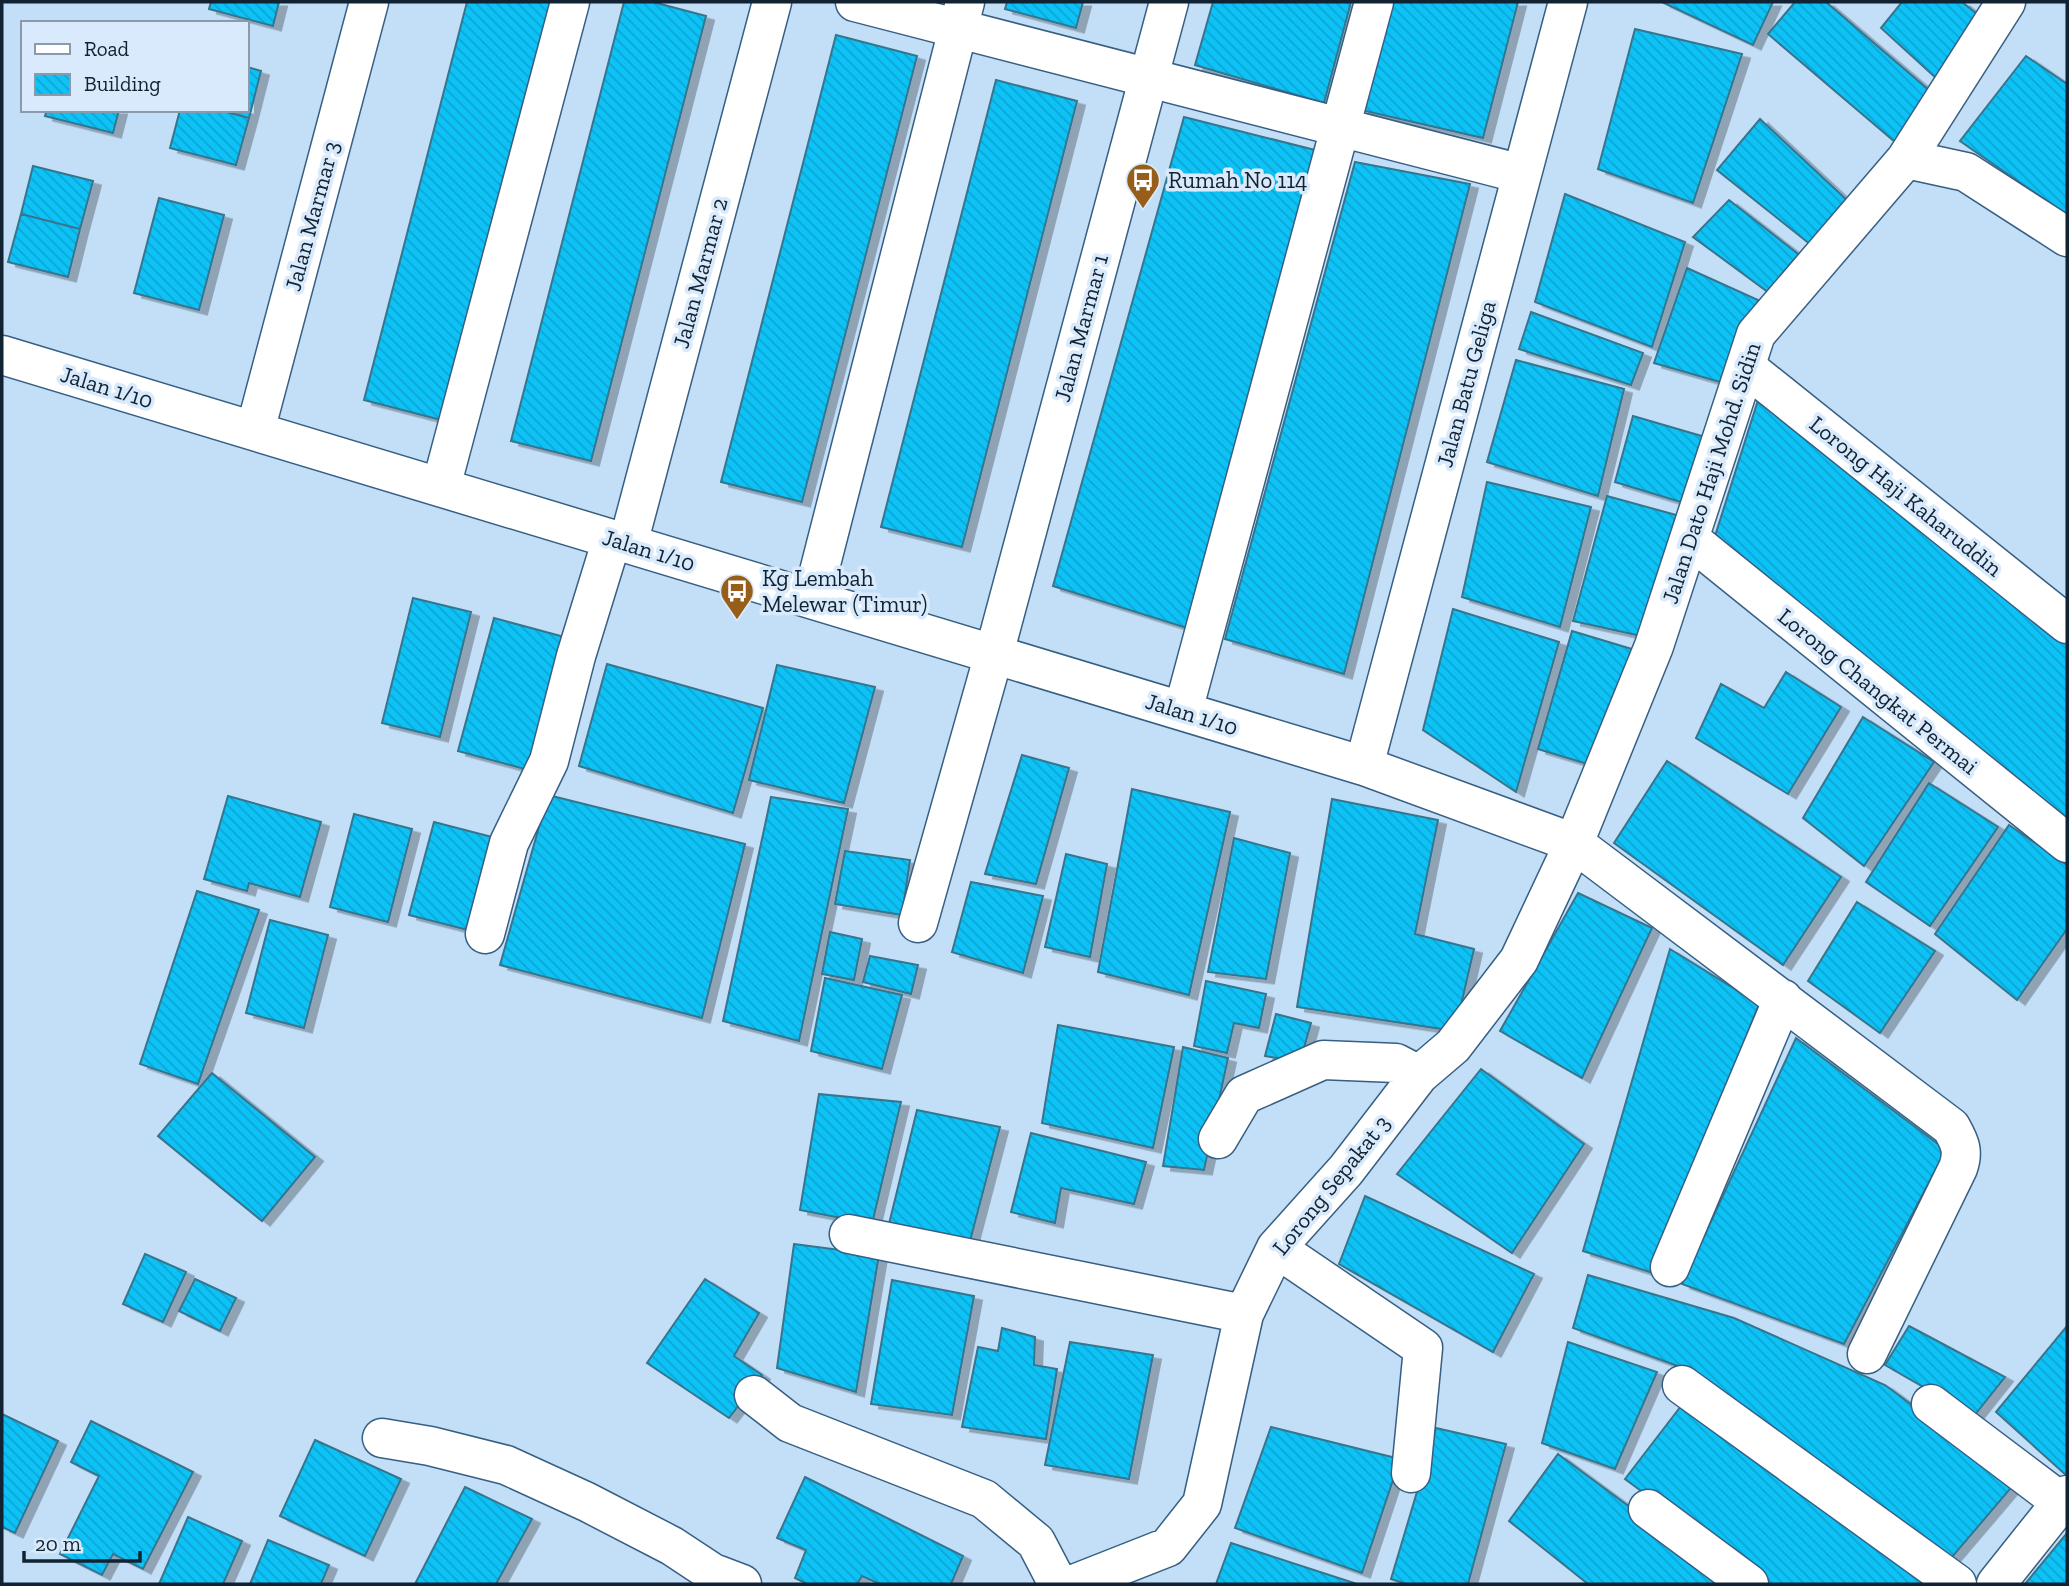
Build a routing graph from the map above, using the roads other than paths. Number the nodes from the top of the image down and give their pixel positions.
1 (369, 2) edge
2 (570, 2) edge
3 (772, 2) edge
4 (855, 2) edge
5 (1169, 2) edge
6 (1374, 2) edge
7 (1568, 2) edge
8 (2006, 2) edge
9 (962, 15) edge
10 (1148, 78) junction
11 (1341, 127) junction
12 (1906, 159) junction
13 (1522, 174) junction
14 (2067, 237) edge
15 (2, 355) edge
16 (1746, 367) junction
17 (255, 431) junction
18 (441, 488) junction
19 (1689, 539) junction
20 (620, 542) junction
21 (812, 599) junction
22 (2067, 624) edge
23 (994, 654) junction
24 (1183, 711) junction
25 (1364, 766) junction
26 (1574, 843) junction
27 (2067, 843) edge
28 (918, 923) dead end
29 (485, 934) dead end
30 (1783, 999) junction
31 (1419, 1075) junction
32 (1218, 1139) dead end
33 (849, 1234) dead end
34 (1276, 1248) junction
35 (1670, 1267) dead end
36 (1244, 1314) junction
37 (1867, 1354) dead end
38 (1682, 1385) dead end
39 (754, 1395) dead end
40 (1931, 1404) dead end
41 (382, 1438) dead end
42 (1411, 1473) dead end
43 (2064, 1498) edge
44 (1648, 1509) dead end
45 (1115, 1576) edge
46 (743, 1584) edge
47 (1058, 1584) edge
48 (1074, 1584) edge
49 (1749, 1584) edge
50 (1957, 1584) edge
51 (1996, 1584) edge

1 - 17 street, Jalan Marmar 3
2 - 18 street
3 - 20 street, Jalan Marmar 2
4 - 9 street
5 - 10 street, Jalan Marmar 1
6 - 11 street
7 - 13 street, Jalan Batu Geliga
8 - 12 street, Jalan Dato Haji Mohd. Sidin
9 - 10 street
9 - 21 street
10 - 11 street
10 - 23 street, Jalan Marmar 1
11 - 13 street
11 - 24 street
12 - 14 street
12 - 16 street, Jalan Dato Haji Mohd. Sidin
13 - 25 street, Jalan Batu Geliga
15 - 17 street, Jalan 1/10
16 - 19 street, Jalan Dato Haji Mohd. Sidin
16 - 22 street, Lorong Haji Kaharuddin
17 - 18 street, Jalan 1/10
18 - 20 street, Jalan 1/10
19 - 26 street, Jalan Dato Haji Mohd. Sidin
19 - 27 street, Lorong Changkat Permai
20 - 21 street, Jalan 1/10
20 - 29 street, Jalan Marmar 2
21 - 23 street, Jalan 1/10
23 - 24 street, Jalan 1/10
23 - 28 street, Jalan Marmar 1
24 - 25 street, Jalan 1/10
25 - 26 street, Jalan 1/10
26 - 30 street, Jalan 1/10
26 - 31 street, Lorong Sepakat 3
30 - 35 street
30 - 37 street, Jalan 1/10
31 - 32 street
31 - 34 street, Lorong Sepakat 3
33 - 36 street
34 - 36 street, Lorong Sepakat 3
34 - 42 street
36 - 45 street, Lorong Sepakat 3
38 - 50 street
39 - 47 street
40 - 43 street
41 - 46 street
43 - 51 street
44 - 49 street
45 - 48 street, Lorong Sepakat 3

